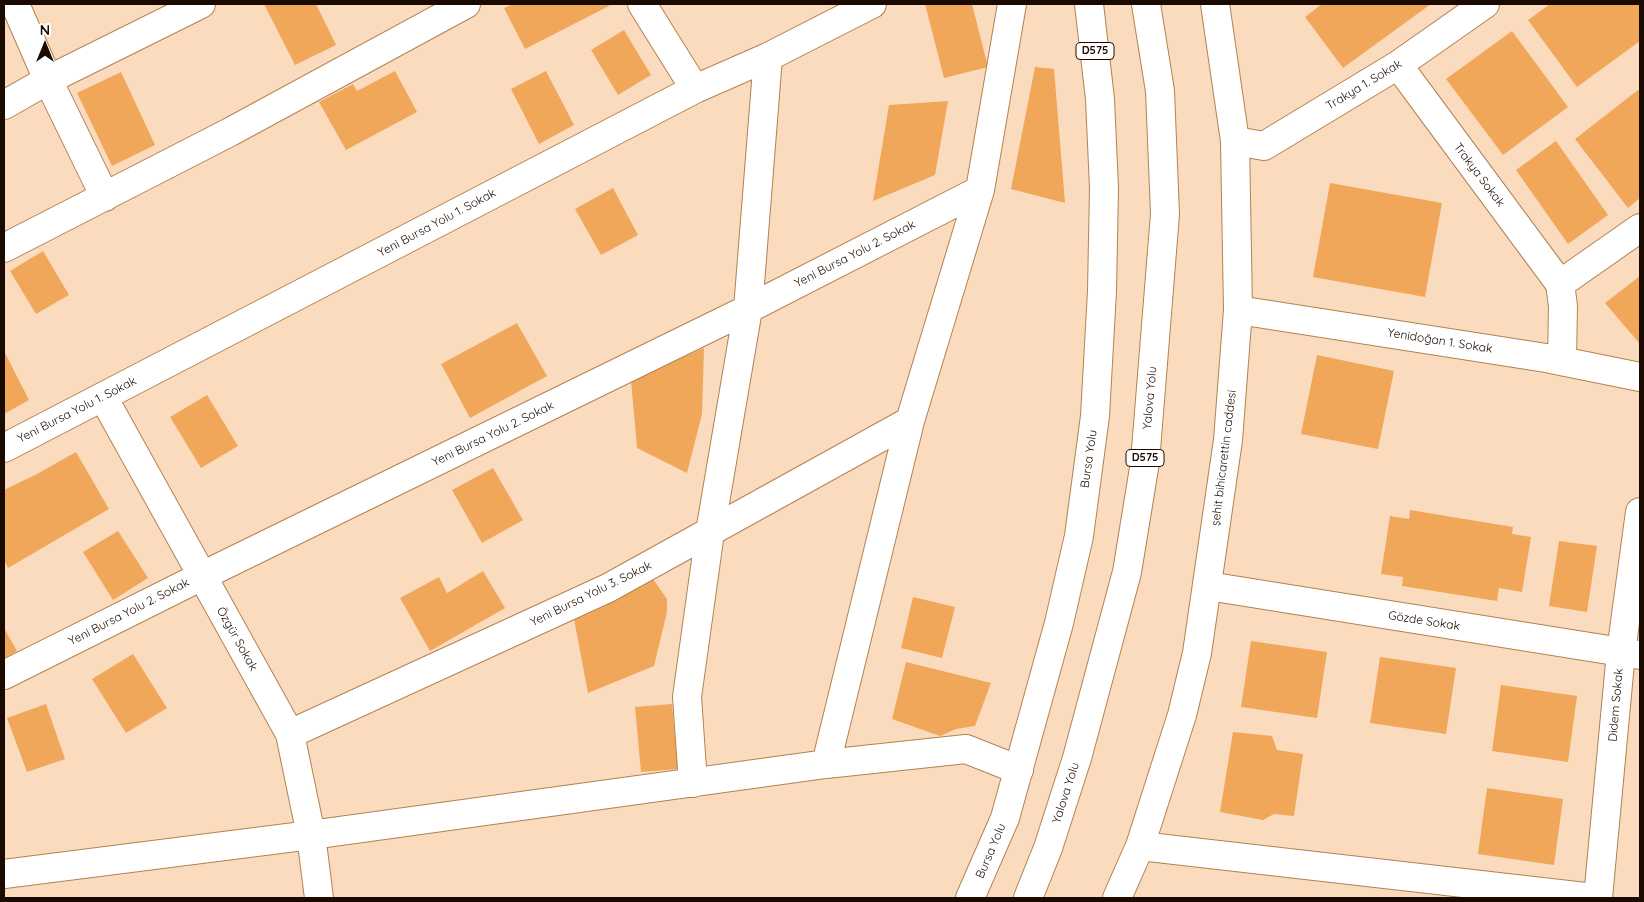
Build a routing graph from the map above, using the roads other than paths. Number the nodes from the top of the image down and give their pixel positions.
1 (15, 4) edge
2 (201, 4) edge
3 (466, 4) edge
4 (642, 4) edge
5 (872, 4) edge
6 (1012, 4) edge
7 (1072, 4) edge
8 (1089, 4) edge
9 (1146, 4) edge
10 (1215, 4) edge
11 (1485, 4) edge
12 (768, 57) junction
13 (1398, 65) junction
14 (48, 80) junction
15 (695, 89) junction
16 (1100, 99) junction
17 (4, 105) edge
18 (1235, 141) junction
19 (980, 190) junction
20 (105, 197) junction
21 (1640, 228) edge
22 (4, 248) edge
23 (1560, 284) junction
24 (748, 309) junction
25 (1238, 310) junction
26 (1562, 361) junction
27 (1640, 377) edge
28 (102, 397) junction
29 (910, 421) junction
30 (4, 448) edge
31 (1640, 512) edge
32 (710, 532) junction
33 (202, 576) junction
34 (1208, 586) junction
35 (1631, 654) edge
36 (4, 675) edge
37 (290, 734) junction
38 (826, 764) junction
39 (1019, 770) junction
40 (693, 783) junction
41 (311, 835) junction
42 (1140, 846) junction
43 (4, 874) edge
44 (319, 898) edge
45 (970, 898) edge
46 (1028, 898) edge
47 (1117, 898) edge
48 (1594, 898) edge
49 (1598, 898) edge

1 - 14 main road
2 - 14 main road
3 - 20 main road
4 - 15 main road
5 - 12 main road, Yeni Bursa Yolu 1. Sokak
6 - 19 main road
7 - 16 main road
8 - 16 main road, Bursa Yolu / D575
9 - 46 main road, Yalova Yolu / D575
10 - 18 main road, şehit bihicarettin caddesi
11 - 13 main road, Trakya 1. Sokak
12 - 15 main road, Yeni Bursa Yolu 1. Sokak
12 - 24 main road
13 - 18 main road, Trakya 1. Sokak
13 - 23 main road, Trakya Sokak
14 - 17 main road
14 - 20 main road
15 - 28 main road, Yeni Bursa Yolu 1. Sokak
16 - 39 main road, Bursa Yolu / D575
18 - 25 main road, şehit bihicarettin caddesi
19 - 24 main road, Yeni Bursa Yolu 2. Sokak
19 - 29 main road
20 - 22 main road
21 - 23 main road
23 - 26 main road, Trakya Sokak
24 - 32 main road
24 - 33 main road, Yeni Bursa Yolu 2. Sokak
25 - 26 main road, Yenidoğan 1. Sokak
25 - 34 main road, şehit bihicarettin caddesi
26 - 27 main road, Yenidoğan 1. Sokak
28 - 30 main road, Yeni Bursa Yolu 1. Sokak
28 - 33 main road, Özgür Sokak
29 - 32 main road, Yeni Bursa Yolu 3. Sokak
29 - 38 main road
31 - 35 main road, Didem Sokak
32 - 37 main road, Yeni Bursa Yolu 3. Sokak
32 - 40 main road
33 - 36 main road, Yeni Bursa Yolu 2. Sokak
33 - 37 main road, Özgür Sokak
34 - 35 main road, Gözde Sokak
34 - 42 main road, şehit bihicarettin caddesi
35 - 49 main road, Didem Sokak
37 - 41 main road, Özgür Sokak
38 - 39 main road
38 - 40 main road
39 - 45 main road, Bursa Yolu / D575
40 - 41 main road
41 - 43 main road
41 - 44 main road, Özgür Sokak
42 - 47 main road, şehit bihicarettin caddesi
42 - 48 main road

